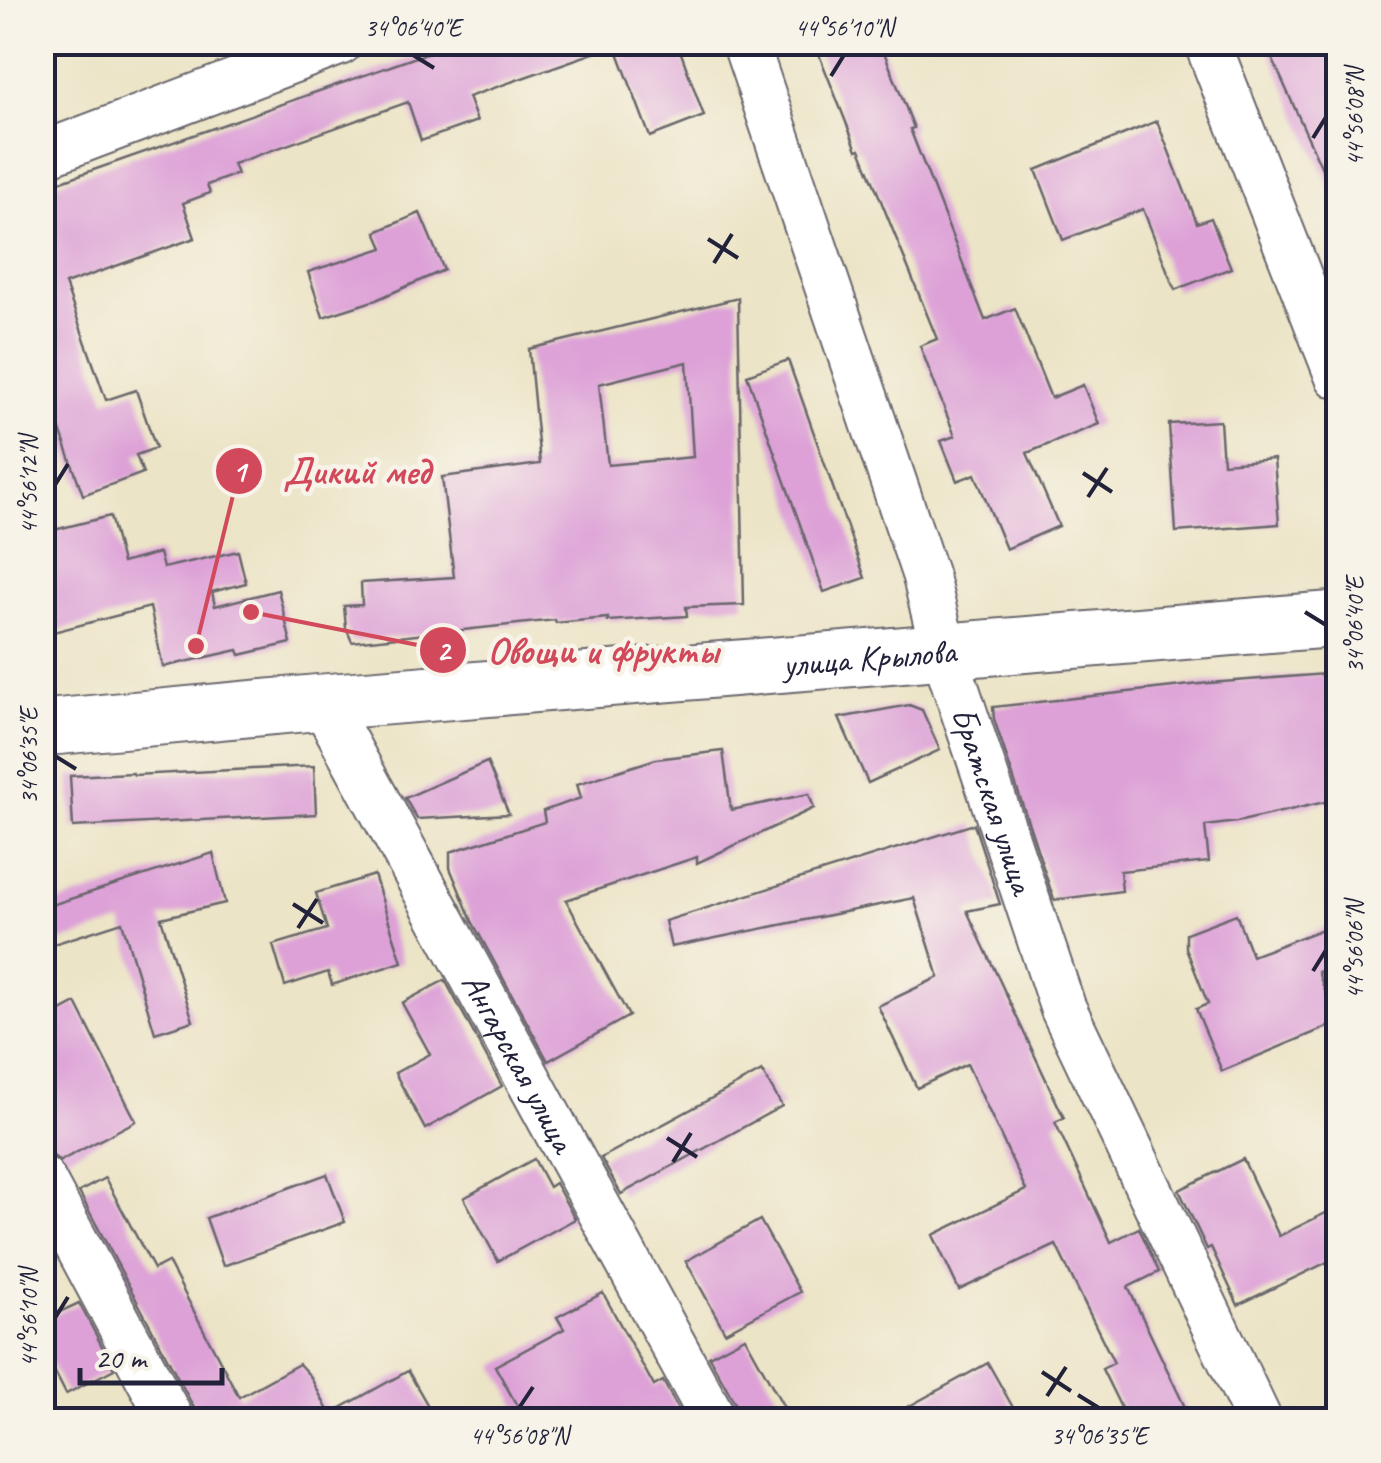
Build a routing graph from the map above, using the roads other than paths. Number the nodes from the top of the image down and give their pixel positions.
1 (340, 42) edge
2 (745, 42) edge
3 (1207, 42) edge
4 (42, 155) edge
5 (1338, 376) edge
6 (1338, 619) edge
7 (944, 652) junction
8 (323, 702) junction
9 (42, 728) edge
10 (42, 1178) edge
11 (171, 1420) edge
12 (714, 1420) edge
13 (1259, 1420) edge

1 - 4 street
2 - 7 street, Братская улица
3 - 5 street
6 - 7 main road, улица Крылова
7 - 8 main road, улица Крылова
7 - 13 street, Братская улица
8 - 9 main road, улица Крылова
8 - 12 street, Ангарская улица
10 - 11 street

